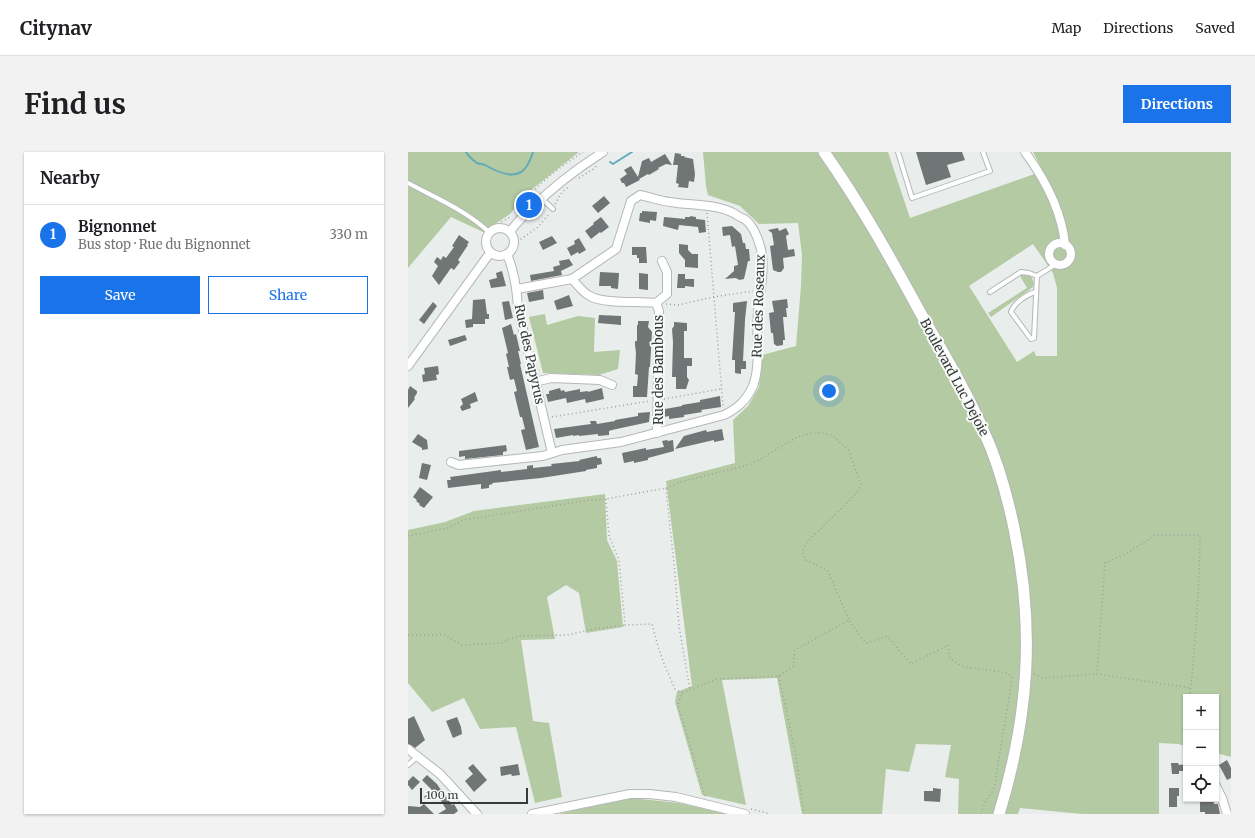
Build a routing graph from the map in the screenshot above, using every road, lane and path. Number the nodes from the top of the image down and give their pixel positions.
1 (583, 152) edge
2 (603, 152) edge
3 (824, 152) edge
4 (898, 152) edge
5 (983, 152) edge
6 (1025, 152) edge
7 (598, 162) dead end
8 (575, 181) dead end
9 (408, 183) edge
10 (570, 185) dead end
11 (542, 199) junction
12 (706, 205) junction
13 (553, 209) junction
14 (494, 231) junction
15 (510, 232) junction
16 (514, 244) junction
17 (1065, 245) junction
18 (491, 253) junction
19 (507, 254) junction
20 (662, 261) dead end
21 (1056, 264) junction
22 (1037, 276) junction
23 (572, 279) junction
24 (517, 289) junction
25 (761, 290) junction
26 (990, 292) dead end
27 (1036, 292) junction
28 (714, 297) junction
29 (656, 303) junction
30 (408, 366) edge
31 (535, 382) junction
32 (612, 385) dead end
33 (721, 388) junction
34 (658, 400) junction
35 (724, 415) junction
36 (551, 417) dead end
37 (657, 433) junction
38 (552, 453) junction
39 (451, 462) dead end
40 (666, 488) junction
41 (606, 499) junction
42 (408, 536) edge
43 (849, 620) junction
44 (625, 625) junction
45 (408, 635) edge
46 (1097, 674) junction
47 (779, 676) junction
48 (1032, 677) dead end
49 (1191, 688) junction
50 (690, 690) junction
51 (682, 693) junction
52 (1190, 694) edge
53 (408, 749) edge
54 (417, 757) junction
55 (408, 765) edge
56 (1219, 794) edge
57 (706, 799) dead end
58 (477, 814) edge
59 (533, 814) edge
60 (745, 814) edge
61 (804, 814) edge
62 (981, 814) edge
63 (999, 814) edge
64 (1227, 814) edge

1 - 14 path
2 - 11 street
3 - 63 main road, Boulevard Luc Dejoie
4 - 5 lane
6 - 17 street
7 - 8 path
9 - 14 lane
10 - 13 path
11 - 13 lane
11 - 15 street
12 - 23 street, Rue des Roseaux
12 - 25 street, Rue des Roseaux
12 - 28 path
13 - 16 path
14 - 15 street
14 - 18 street
15 - 16 street
16 - 19 street
17 - 21 street
17 - 21 street
18 - 19 street
18 - 30 street
19 - 24 street, Rue des Papyrus
20 - 29 street
21 - 22 lane
22 - 26 lane
22 - 27 lane
23 - 24 street, Rue des Roseaux
23 - 29 street, Rue des Bambous
24 - 31 street, Rue des Papyrus
25 - 28 path
25 - 35 street, Rue des Roseaux
27 - 27 lane
28 - 29 path
28 - 33 path
29 - 34 street, Rue des Bambous
31 - 32 street
31 - 38 street, Rue des Papyrus
33 - 34 path
33 - 35 path
34 - 36 path
34 - 37 street, Rue des Bambous
35 - 37 street, Rue des Roseaux
37 - 38 street, Rue des Roseaux
38 - 39 street, Rue des Roseaux
40 - 41 path
40 - 43 path
40 - 50 path
41 - 42 path
41 - 44 path
43 - 47 path
43 - 62 path
44 - 45 path
44 - 51 path
46 - 48 path
46 - 49 path
46 - 49 path
47 - 50 path
47 - 61 path
49 - 52 path
50 - 51 path
51 - 57 path
53 - 54 street
54 - 55 lane
54 - 58 street
56 - 64 street
59 - 60 street

